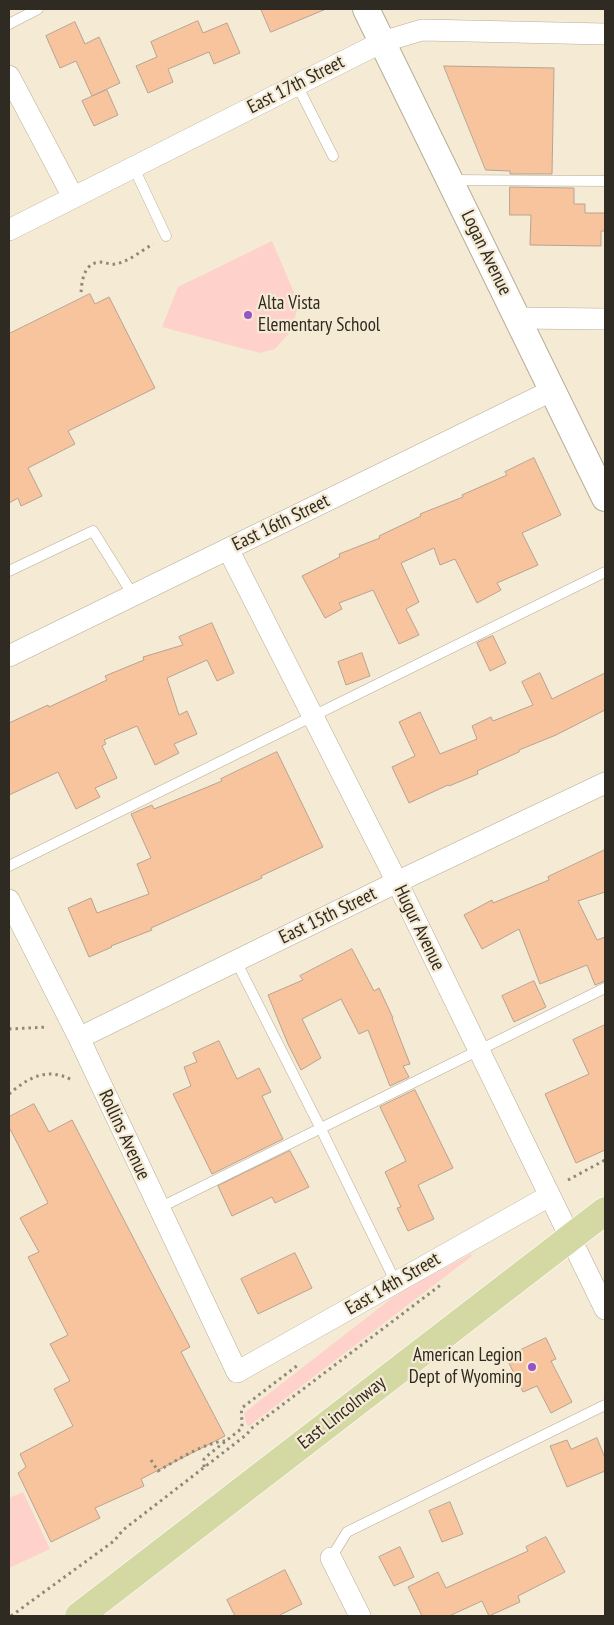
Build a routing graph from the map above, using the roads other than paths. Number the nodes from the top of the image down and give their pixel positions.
1 (38, 9) edge
2 (366, 9) edge
3 (9, 24) edge
4 (605, 34) edge
5 (382, 42) junction
6 (9, 76) edge
7 (297, 85) junction
8 (333, 156) dead end
9 (133, 166) junction
10 (450, 180) junction
11 (605, 181) edge
12 (73, 197) junction
13 (9, 230) edge
14 (166, 236) road end
15 (518, 318) junction
16 (605, 319) edge
17 (553, 390) junction
18 (605, 498) edge
19 (228, 549) junction
20 (9, 571) edge
21 (605, 572) edge
22 (132, 595) junction
23 (9, 656) edge
24 (313, 716) junction
25 (605, 783) edge
26 (9, 866) edge
27 (397, 882) junction
28 (9, 900) edge
29 (236, 961) junction
30 (605, 988) edge
31 (74, 1029) junction
32 (479, 1051) junction
33 (321, 1128) junction
34 (549, 1196) junction
35 (159, 1208) junction
36 (605, 1211) edge
37 (569, 1238) junction
38 (396, 1283) junction
39 (605, 1309) edge
40 (238, 1372) joint
41 (605, 1405) edge
42 (331, 1558) joint
43 (79, 1616) edge
44 (360, 1616) edge

1 - 3 lane
2 - 5 street, Logan Avenue
4 - 5 street, East 17th Street
5 - 7 street, East 17th Street
5 - 10 street, Logan Avenue
6 - 12 street
7 - 8 lane
7 - 9 street, East 17th Street
9 - 12 street, East 17th Street
9 - 14 lane
10 - 11 lane
10 - 15 street, Logan Avenue
12 - 13 street, East 17th Street
15 - 16 street
15 - 17 street, Logan Avenue
17 - 18 street, Logan Avenue
17 - 19 street, East 16th Street
19 - 22 street, East 16th Street
19 - 24 street, Hugur Avenue
20 - 22 lane
21 - 24 lane
22 - 23 street, East 16th Street
24 - 26 lane
24 - 27 street, Hugur Avenue
25 - 27 street, East 15th Street
27 - 29 street, East 15th Street
27 - 32 street, Hugur Avenue
28 - 31 street, Rollins Avenue
29 - 31 street, East 15th Street
29 - 33 lane
30 - 32 lane
31 - 35 street, Rollins Avenue
32 - 33 lane
32 - 34 street, Hugur Avenue
33 - 35 lane
33 - 38 lane
34 - 37 street, Hugur Avenue
34 - 38 street, East 14th Street
35 - 40 street, Rollins Avenue
36 - 37 main road, East Lincolnway
37 - 39 street, Hugur Avenue
37 - 43 main road, East Lincolnway
38 - 40 street, East 14th Street
41 - 42 lane
42 - 44 street

